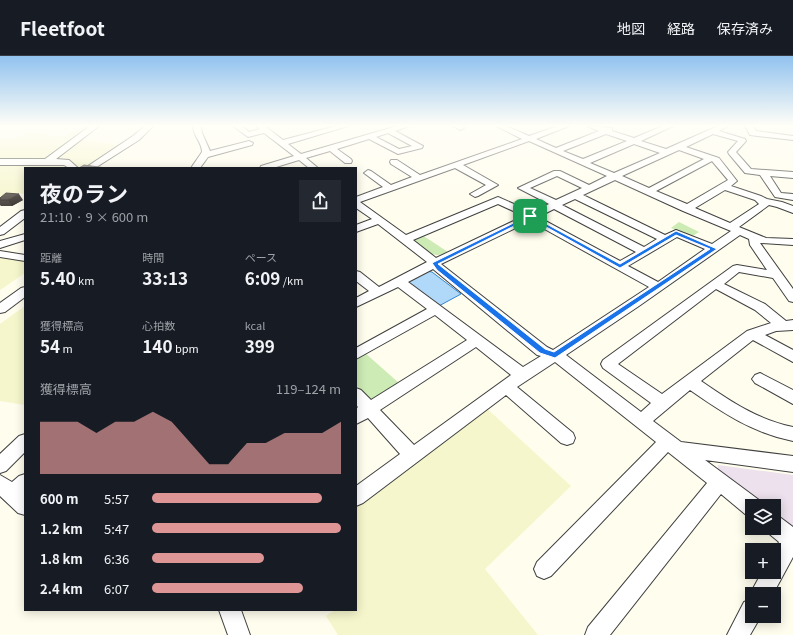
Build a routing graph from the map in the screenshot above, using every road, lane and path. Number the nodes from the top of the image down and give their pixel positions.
1 (59, 153) edge
2 (112, 153) edge
3 (213, 153) edge
4 (294, 153) edge
5 (315, 153) edge
6 (338, 153) edge
7 (490, 153) edge
8 (562, 153) edge
9 (604, 153) edge
10 (664, 153) edge
11 (697, 153) edge
12 (733, 153) edge
13 (205, 155) joint
14 (300, 158) junction
15 (712, 158) junction
16 (348, 161) dead end
17 (0, 162) edge
18 (47, 162) junction
19 (394, 162) dead end
20 (582, 162) junction
21 (456, 165) junction
22 (73, 167) edge
23 (91, 167) edge
24 (196, 167) edge
25 (268, 167) edge
26 (313, 167) edge
27 (763, 172) junction
28 (368, 173) dead end
29 (793, 175) edge
30 (613, 177) junction
31 (419, 178) junction
32 (725, 186) junction
33 (390, 188) junction
34 (589, 188) junction
35 (648, 192) junction
36 (474, 194) dead end
37 (575, 195) junction
38 (793, 197) edge
39 (357, 200) edge
40 (764, 202) junction
41 (357, 204) edge
42 (555, 204) junction
43 (686, 209) junction
44 (793, 210) edge
45 (24, 214) edge
46 (531, 216) junction
47 (379, 220) junction
48 (357, 229) edge
49 (735, 229) junction
50 (1, 231) edge
51 (24, 237) edge
52 (755, 238) junction
53 (406, 239) junction
54 (665, 239) junction
55 (793, 242) edge
56 (0, 245) edge
57 (714, 249) junction
58 (644, 252) junction
59 (0, 254) edge
60 (24, 258) edge
61 (434, 263) junction
62 (620, 266) junction
63 (777, 275) junction
64 (357, 276) edge
65 (400, 282) junction
66 (715, 284) junction
67 (658, 287) junction
68 (24, 292) edge
69 (378, 292) junction
70 (793, 298) edge
71 (357, 302) edge
72 (0, 309) edge
73 (435, 310) junction
74 (787, 325) edge
75 (752, 334) junction
76 (476, 341) junction
77 (357, 353) edge
78 (555, 355) junction
79 (793, 357) edge
80 (522, 374) junction
81 (760, 379) dead end
82 (690, 382) junction
83 (506, 386) junction
84 (357, 397) edge
85 (793, 398) edge
86 (662, 403) junction
87 (363, 413) edge
88 (642, 421) junction
89 (793, 434) edge
90 (566, 438) dead end
91 (24, 442) edge
92 (672, 445) junction
93 (412, 455) junction
94 (793, 464) edge
95 (0, 465) edge
96 (719, 482) junction
97 (24, 483) edge
98 (9, 494) edge
99 (357, 496) edge
100 (745, 502) edge
101 (781, 530) edge
102 (793, 539) edge
103 (781, 560) edge
104 (544, 569) dead end
105 (230, 611) edge
106 (745, 622) edge
107 (239, 635) edge
108 (596, 635) edge
109 (738, 635) edge

1 - 18 street
2 - 23 street
3 - 13 street
4 - 14 street
5 - 14 street
6 - 16 street
7 - 21 street
8 - 20 street
9 - 20 street
10 - 30 street
11 - 15 street
12 - 27 street
13 - 24 street
14 - 25 street
14 - 26 street
15 - 32 street
15 - 35 street
17 - 18 street
18 - 22 street
19 - 31 street
20 - 30 street
21 - 31 street
21 - 36 street
27 - 29 street
27 - 38 street
28 - 33 street
30 - 34 street
30 - 35 street
31 - 33 street
32 - 40 street
32 - 43 street
33 - 39 street
34 - 37 street
34 - 42 street
35 - 43 street
37 - 42 street
37 - 54 street
40 - 44 street
40 - 49 street
41 - 47 street
42 - 46 street
42 - 58 street
43 - 49 street
45 - 50 street
46 - 53 street
46 - 61 street
46 - 62 street
47 - 48 street
47 - 53 street
49 - 52 street
49 - 57 street
51 - 56 street
52 - 55 street
52 - 63 street
53 - 61 street
54 - 57 street
54 - 58 street
57 - 67 street
58 - 62 street
59 - 60 street
61 - 65 street
61 - 78 street
62 - 67 street
63 - 66 street
63 - 70 street
64 - 69 street
65 - 69 street
65 - 73 street
66 - 74 street
66 - 86 street
67 - 78 street
68 - 72 street
69 - 71 street
73 - 76 street
73 - 77 street
74 - 75 street
75 - 79 street
75 - 82 street
76 - 80 street
76 - 87 street
78 - 80 street
78 - 88 street
80 - 83 street
81 - 85 street
82 - 86 street
82 - 89 street
83 - 90 street
83 - 93 street
84 - 87 street
86 - 88 street
87 - 93 street
88 - 92 street
91 - 95 street
92 - 94 street
92 - 96 street
92 - 104 street
93 - 99 street
96 - 100 street
96 - 108 street
97 - 98 street
101 - 102 street
102 - 103 street
105 - 107 street
106 - 109 street

